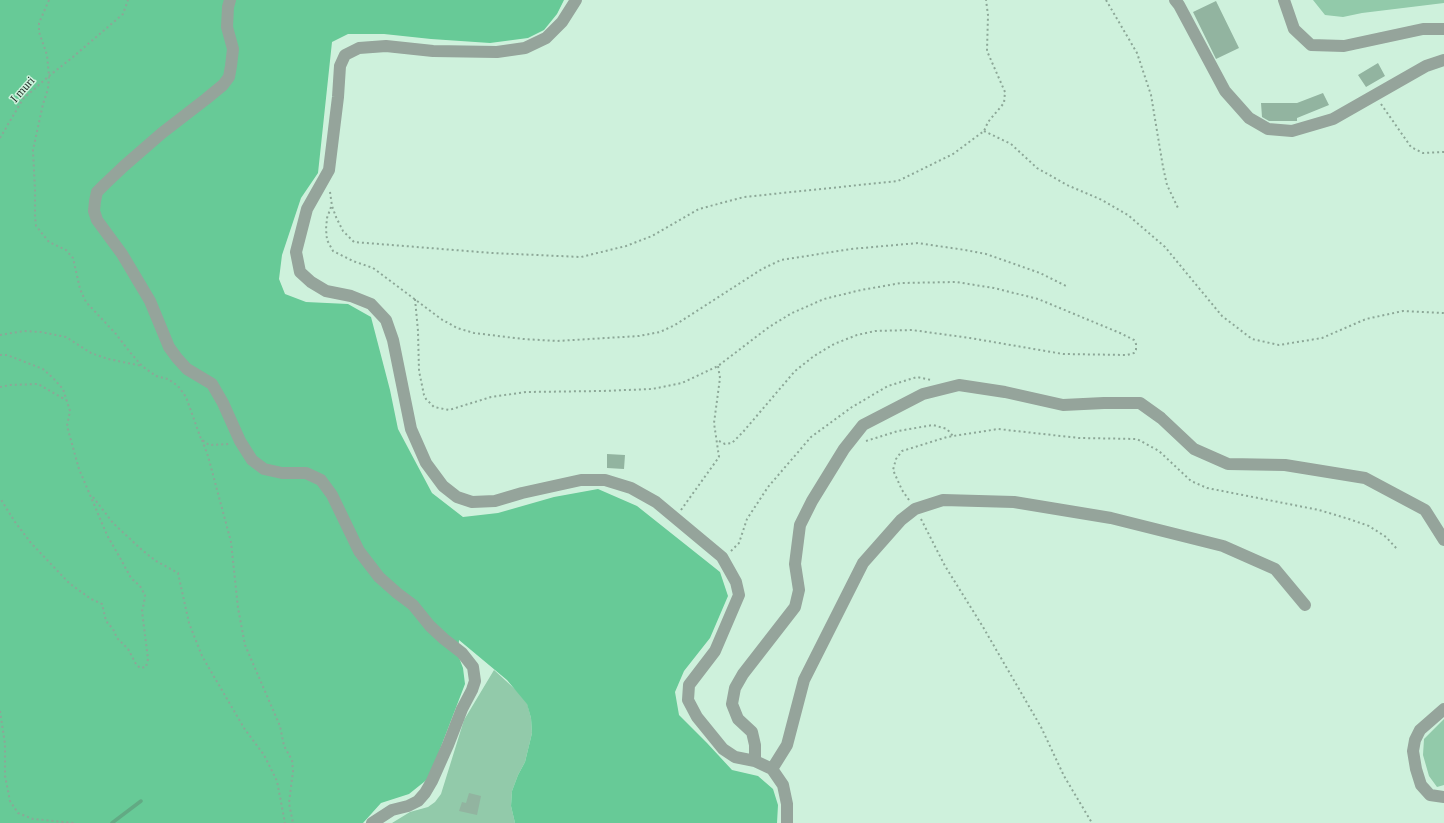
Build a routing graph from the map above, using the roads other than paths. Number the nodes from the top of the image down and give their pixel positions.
1 (230, 0) edge
2 (576, 0) edge
3 (1175, 0) edge
4 (1284, 0) edge
5 (1444, 29) edge
6 (1444, 60) edge
7 (1444, 540) edge
8 (1305, 605) dead end
9 (1444, 709) edge
10 (755, 761) junction
11 (772, 769) junction
12 (1444, 798) edge
13 (372, 823) edge
14 (788, 823) edge

1 - 13 street
2 - 10 street
3 - 6 street
4 - 5 street
7 - 10 street
8 - 11 street
9 - 12 street
10 - 11 street
11 - 14 street

